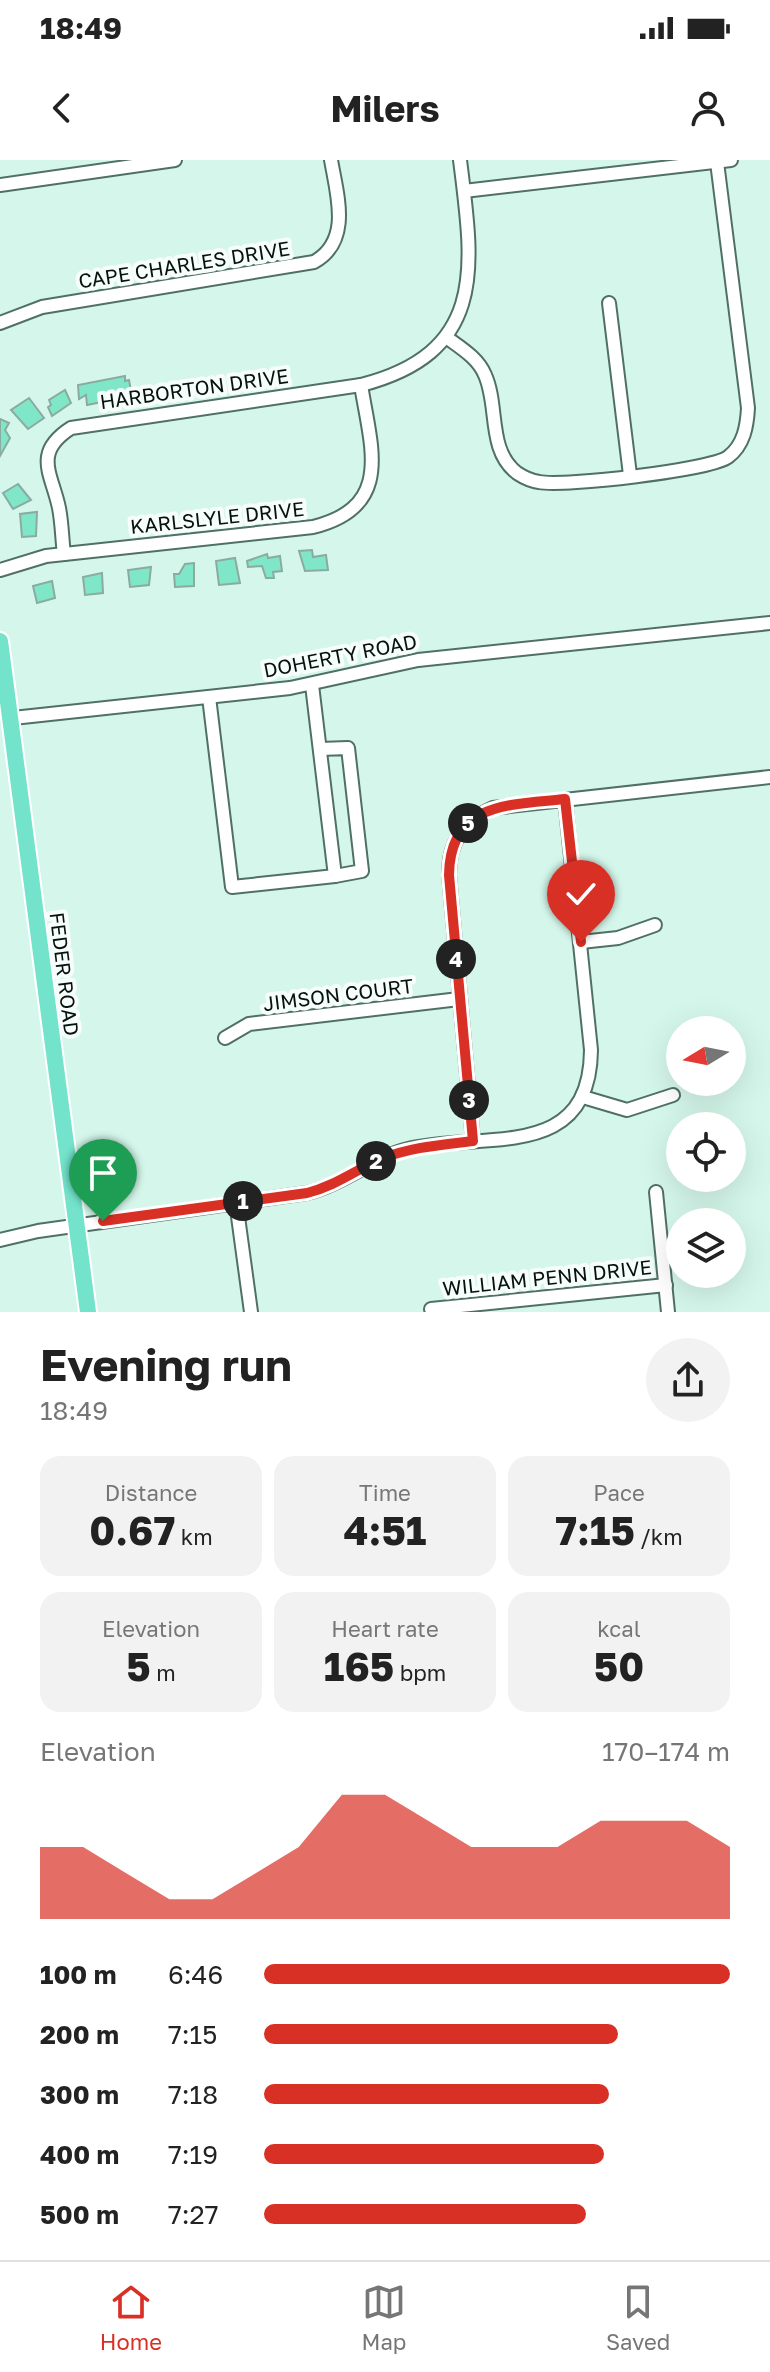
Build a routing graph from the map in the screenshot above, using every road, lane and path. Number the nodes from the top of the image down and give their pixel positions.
1 (175, 160) edge
2 (331, 160) edge
3 (460, 160) edge
4 (731, 160) edge
5 (717, 162) edge
6 (0, 185) edge
7 (464, 191) junction
8 (609, 303) dead end
9 (0, 323) edge
10 (446, 337) junction
11 (361, 385) junction
12 (630, 475) junction
13 (64, 554) junction
14 (0, 570) edge
15 (770, 623) edge
16 (0, 644) edge
17 (312, 685) junction
18 (209, 697) junction
19 (13, 718) junction
20 (320, 749) junction
21 (770, 777) edge
22 (565, 799) junction
23 (335, 876) junction
24 (655, 925) dead end
25 (581, 942) junction
26 (459, 999) junction
27 (225, 1038) dead end
28 (670, 1096) edge
29 (583, 1097) junction
30 (473, 1141) junction
31 (656, 1192) dead end
32 (236, 1202) junction
33 (76, 1226) junction
34 (0, 1240) edge
35 (666, 1285) joint
36 (666, 1288) edge
37 (431, 1309) dead end
38 (88, 1312) edge
39 (251, 1312) edge
40 (668, 1312) edge

1 - 6 street
2 - 9 street, CAPE CHARLES DRIVE
3 - 7 street
4 - 5 street
5 - 7 street
5 - 12 street
7 - 10 street
8 - 12 street
10 - 11 street, HARBORTON DRIVE
10 - 12 street
11 - 13 street, KARLSLYLE DRIVE
11 - 13 street, HARBORTON DRIVE
13 - 14 street, KARLSLYLE DRIVE
15 - 17 street, DOHERTY ROAD
16 - 19 main road, FEDER ROAD
17 - 18 street, DOHERTY ROAD
17 - 20 street
18 - 19 street, DOHERTY ROAD
18 - 23 street
19 - 33 main road, FEDER ROAD
20 - 23 street
20 - 23 street
21 - 22 street
22 - 25 street
22 - 26 street
24 - 25 street
25 - 29 street
26 - 27 street, JIMSON COURT
26 - 30 street
28 - 29 street
29 - 30 street
30 - 32 street
31 - 35 street
32 - 33 street
32 - 39 street
33 - 34 street
33 - 38 main road, FEDER ROAD
35 - 37 street, WILLIAM PENN DRIVE
36 - 40 street

